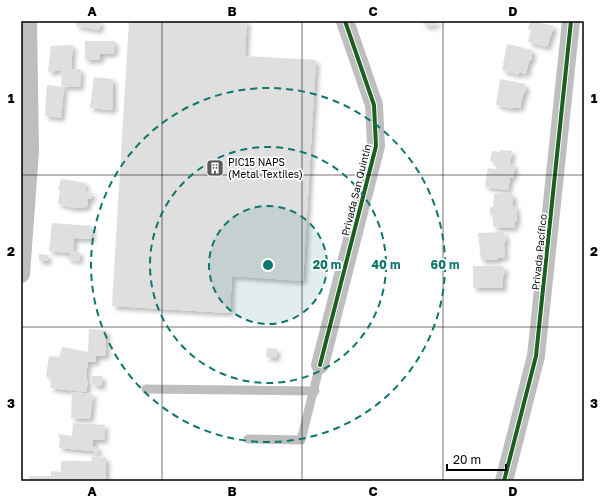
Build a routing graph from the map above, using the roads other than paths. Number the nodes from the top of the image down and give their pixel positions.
1 (28, 21) edge
2 (344, 21) edge
3 (571, 21) edge
4 (26, 150) edge
5 (21, 274) edge
6 (320, 365) joint
7 (146, 389) dead end
8 (315, 391) junction
9 (248, 439) dead end
10 (504, 481) edge

1 - 4 street
2 - 6 street, Privada San Quintín
3 - 10 street, Privada Pacífico
4 - 5 street
6 - 8 lane
7 - 8 lane
8 - 9 lane

